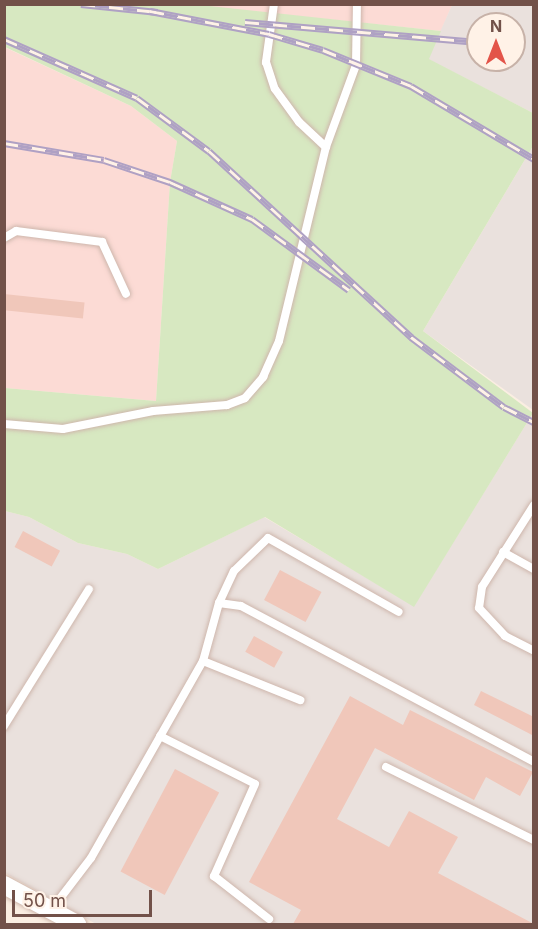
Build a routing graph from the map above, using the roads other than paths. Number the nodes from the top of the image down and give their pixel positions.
1 (274, 4) edge
2 (357, 4) edge
3 (326, 147) junction
4 (4, 237) edge
5 (126, 294) dead end
6 (4, 424) edge
7 (534, 505) edge
8 (503, 552) junction
9 (534, 569) edge
10 (89, 589) dead end
11 (219, 603) junction
12 (399, 612) dead end
13 (534, 651) edge
14 (203, 661) junction
15 (300, 700) dead end
16 (4, 726) edge
17 (160, 736) junction
18 (534, 762) edge
19 (386, 767) dead end
20 (534, 840) edge
21 (4, 885) edge
22 (51, 910) junction
23 (269, 918) dead end
24 (77, 924) edge

1 - 3 lane
2 - 3 lane
3 - 6 lane
4 - 5 lane
7 - 8 lane
8 - 9 lane
8 - 13 lane
10 - 16 lane
11 - 12 lane
11 - 14 lane
11 - 18 lane
14 - 15 lane
14 - 17 lane
17 - 22 lane
17 - 23 lane
19 - 20 lane
21 - 22 street
22 - 24 street

